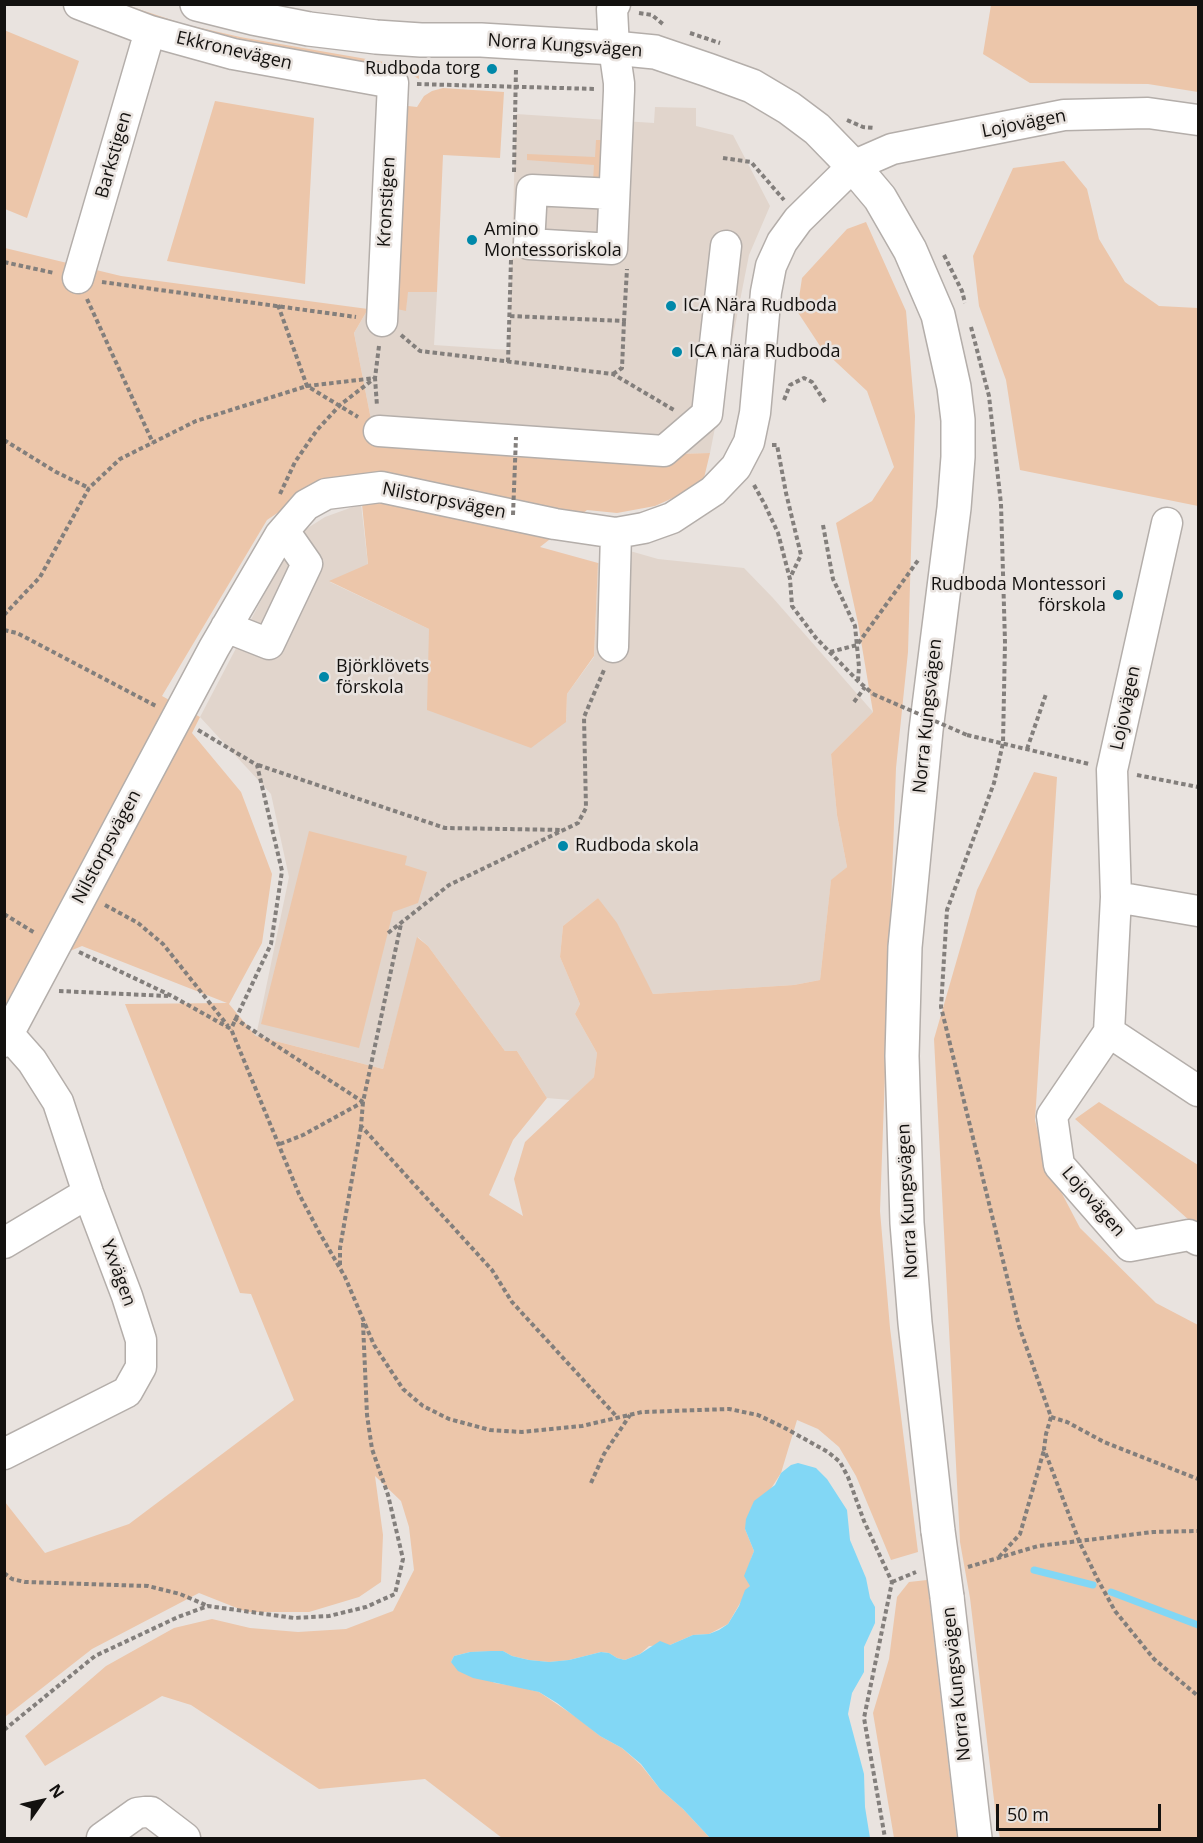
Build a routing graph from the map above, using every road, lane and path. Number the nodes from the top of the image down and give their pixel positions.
1 (79, 4) edge
2 (197, 4) edge
3 (615, 4) edge
4 (150, 31) junction
5 (614, 48) junction
6 (393, 83) junction
7 (619, 90) junction
8 (1198, 120) edge
9 (723, 158) dead end
10 (853, 166) junction
11 (614, 194) dead end
12 (798, 220) junction
13 (726, 246) dead end
14 (4, 262) edge
15 (78, 278) junction
16 (278, 305) junction
17 (382, 321) junction
18 (624, 321) dead end
19 (613, 374) junction
20 (375, 378) junction
21 (307, 386) junction
22 (825, 402) dead end
23 (340, 405) junction
24 (782, 405) dead end
25 (694, 424) junction
26 (379, 430) junction
27 (516, 437) dead end
28 (778, 437) dead end
29 (4, 440) edge
30 (153, 443) junction
31 (763, 444) junction
32 (750, 478) dead end
33 (89, 488) junction
34 (279, 497) dead end
35 (513, 515) junction
36 (1167, 523) dead end
37 (823, 525) dead end
38 (616, 532) junction
39 (282, 533) junction
40 (921, 556) dead end
41 (790, 579) junction
42 (4, 615) edge
43 (226, 627) junction
44 (4, 630) edge
45 (857, 645) junction
46 (613, 647) joint
47 (830, 652) junction
48 (858, 681) junction
49 (865, 687) junction
50 (1046, 694) dead end
51 (854, 702) dead end
52 (160, 708) dead end
53 (189, 725) dead end
54 (1027, 749) junction
55 (257, 765) junction
56 (1112, 770) junction
57 (1198, 787) edge
58 (565, 830) junction
59 (82, 892) junction
60 (1116, 897) junction
61 (1198, 911) edge
62 (4, 914) edge
63 (401, 922) junction
64 (388, 933) dead end
65 (40, 936) dead end
66 (75, 950) dead end
67 (32, 990) junction
68 (172, 996) junction
69 (234, 1018) junction
70 (231, 1029) junction
71 (1109, 1032) junction
72 (7, 1038) edge
73 (1198, 1091) edge
74 (363, 1102) junction
75 (362, 1126) junction
76 (280, 1144) junction
77 (88, 1193) junction
78 (1198, 1240) edge
79 (4, 1243) edge
80 (340, 1268) junction
81 (363, 1320) junction
82 (630, 1415) junction
83 (1051, 1417) dead end
84 (617, 1418) junction
85 (1044, 1449) junction
86 (4, 1454) edge
87 (591, 1483) dead end
88 (1198, 1531) edge
89 (1079, 1541) junction
90 (998, 1559) junction
91 (963, 1567) dead end
92 (917, 1572) dead end
93 (4, 1573) edge
94 (892, 1582) junction
95 (208, 1606) junction
96 (1198, 1696) edge
97 (4, 1730) edge
98 (102, 1839) edge
99 (185, 1839) edge
100 (885, 1839) edge
101 (975, 1839) edge

1 - 4 street, Ekkronevägen
2 - 5 main road, Norra Kungsvägen
3 - 5 street
4 - 6 street, Ekkronevägen
4 - 15 street, Barkstigen
5 - 7 street
5 - 10 main road, Norra Kungsvägen
6 - 7 path
6 - 17 street, Kronstigen
7 - 11 street
8 - 10 street, Lojovägen
9 - 12 path
10 - 12 street, Nilstorpsvägen
10 - 101 main road, Norra Kungsvägen, bridge
12 - 31 street, Nilstorpsvägen
13 - 25 street
14 - 15 path
15 - 16 path
15 - 30 path
16 - 17 path
16 - 21 path
17 - 19 path
17 - 20 path
18 - 19 path
19 - 25 path
20 - 21 path
20 - 23 path
20 - 26 path
21 - 23 path
21 - 30 path
22 - 24 path
23 - 26 path
23 - 34 path
25 - 26 street
27 - 35 path, bridge
28 - 31 path
29 - 33 path
30 - 33 path
31 - 38 street, Nilstorpsvägen
31 - 41 path
32 - 41 path
33 - 42 path
35 - 38 street, Nilstorpsvägen
35 - 39 street, Nilstorpsvägen
36 - 56 street, Lojovägen
37 - 45 path
38 - 46 street
39 - 43 street, Nilstorpsvägen
39 - 43 street
40 - 45 path
41 - 47 path
43 - 59 street, Nilstorpsvägen
44 - 52 path
45 - 47 path
45 - 48 path
46 - 58 path
47 - 48 path
48 - 49 path
49 - 51 path
49 - 54 path, bridge
50 - 54 path
53 - 55 path
54 - 56 path
55 - 58 path
55 - 69 path
56 - 57 path
56 - 60 street, Lojovägen
58 - 63 path
59 - 67 street, Nilstorpsvägen
59 - 70 path
60 - 61 street
60 - 71 street, Lojovägen
62 - 65 path
63 - 64 path
63 - 74 path
66 - 68 path
67 - 68 path
67 - 72 street, Nilstorpsvägen
68 - 70 path
69 - 70 path
69 - 74 path
70 - 76 path
71 - 73 street
71 - 78 street, Lojovägen
72 - 77 street, Yxvägen
74 - 75 path
74 - 76 path
75 - 80 path
75 - 84 path
76 - 80 path
77 - 79 street
77 - 86 street, Yxvägen
80 - 81 path
81 - 84 path
81 - 95 path
82 - 84 path
82 - 87 path
82 - 94 path
83 - 85 path
85 - 89 path
85 - 90 path
88 - 89 path
89 - 90 path
89 - 96 path
90 - 91 path
92 - 94 path
93 - 95 path
94 - 100 path
95 - 97 path
98 - 99 street

